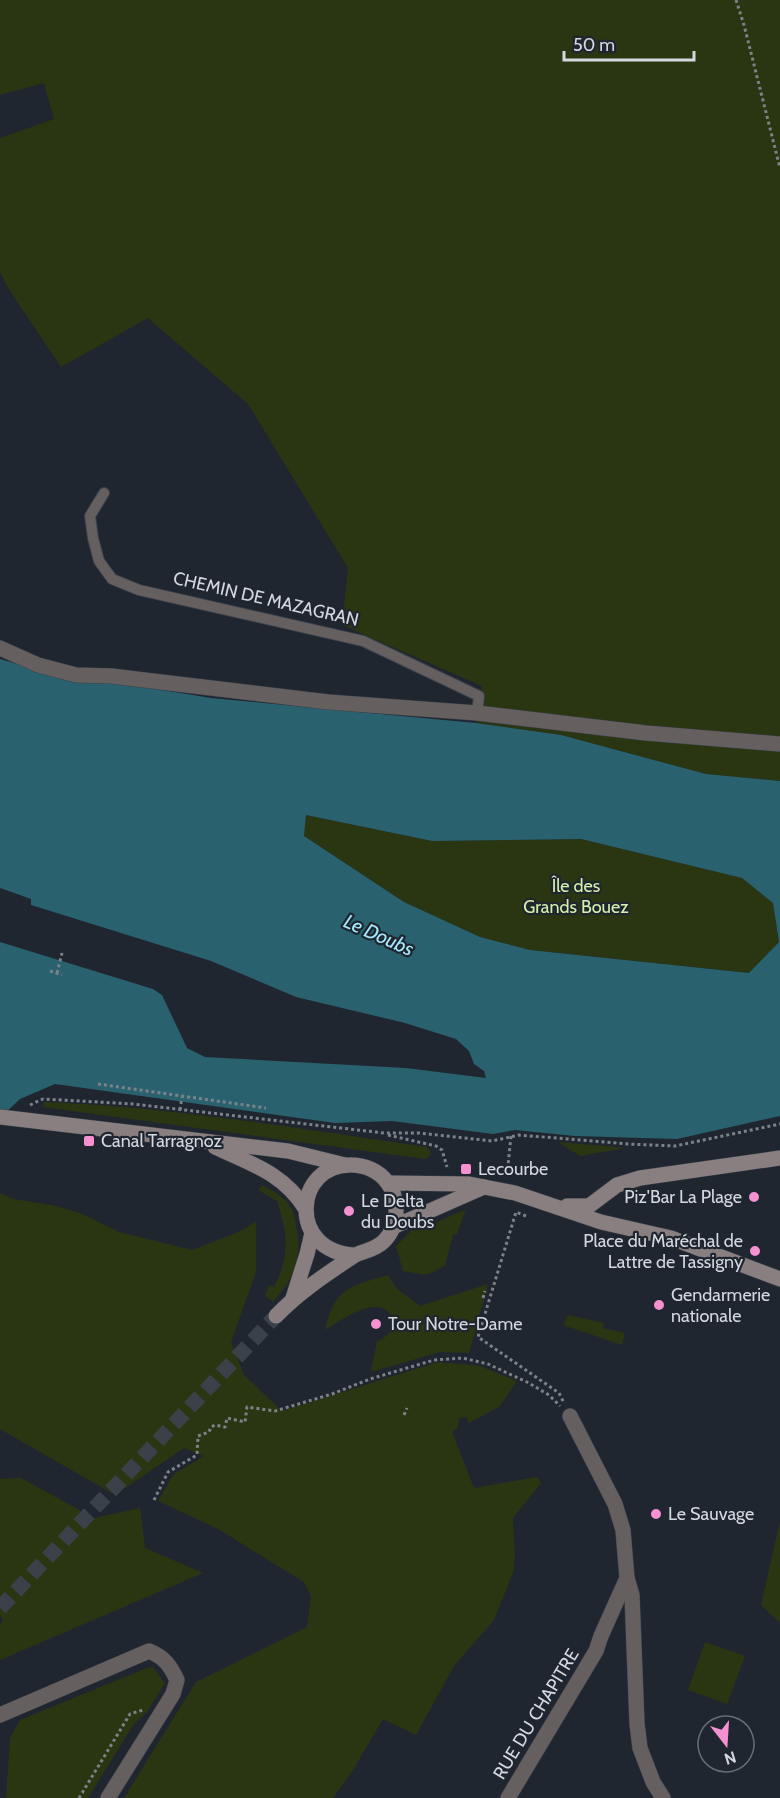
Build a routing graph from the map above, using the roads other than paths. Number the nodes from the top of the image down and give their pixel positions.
1 (104, 494) dead end
2 (0, 648) edge
3 (477, 712) junction
4 (780, 744) edge
5 (7, 1118) edge
6 (201, 1141) junction
7 (780, 1158) edge
8 (345, 1164) junction
9 (388, 1184) junction
10 (485, 1186) junction
11 (555, 1205) junction
12 (305, 1209) junction
13 (393, 1227) junction
14 (312, 1233) junction
15 (355, 1255) junction
16 (780, 1279) edge
17 (293, 1298) junction
18 (276, 1316) tunnel mouth
19 (570, 1416) road end
20 (627, 1578) junction
21 (0, 1715) edge
22 (108, 1798) edge
23 (508, 1798) edge
24 (663, 1798) edge

1 - 3 lane, CHEMIN DE MAZAGRAN
2 - 3 street
3 - 4 street
5 - 6 main road
6 - 8 main road
6 - 12 main road
7 - 11 main road
8 - 9 main road
8 - 12 main road
9 - 10 main road
9 - 13 main road
10 - 11 main road
10 - 13 main road
11 - 16 main road
12 - 14 main road
13 - 15 main road
14 - 15 main road
14 - 17 main road
15 - 17 main road
17 - 18 main road
19 - 20 street, RUE DU CHAPITRE
20 - 23 street, RUE DU CHAPITRE
20 - 24 street
21 - 22 street

